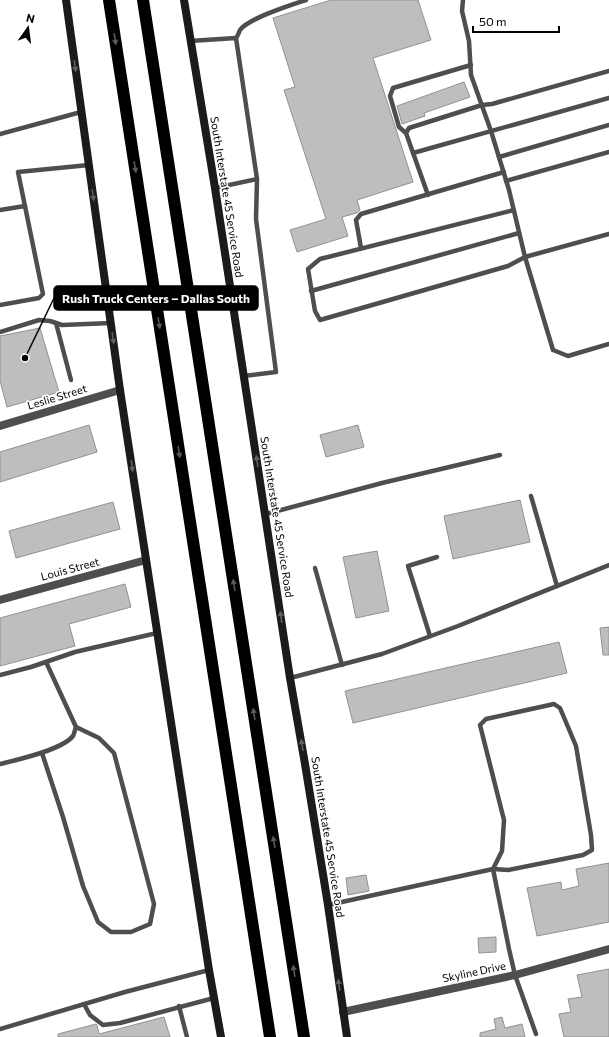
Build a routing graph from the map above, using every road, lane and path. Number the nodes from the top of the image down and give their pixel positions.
1 (66, 0) edge
2 (109, 0) edge
3 (143, 0) edge
4 (184, 0) edge
5 (306, 0) edge
6 (463, 0) edge
7 (236, 38) junction
8 (190, 41) junction
9 (471, 65) junction
10 (609, 71) edge
11 (609, 98) edge
12 (482, 105) junction
13 (81, 112) junction
14 (609, 125) edge
15 (491, 131) junction
16 (406, 133) junction
17 (0, 134) edge
18 (609, 152) edge
19 (413, 153) junction
20 (499, 157) junction
21 (89, 165) junction
22 (504, 172) junction
23 (257, 179) junction
24 (506, 181) junction
25 (215, 188) junction
26 (428, 194) junction
27 (25, 206) junction
28 (0, 210) edge
29 (514, 210) junction
30 (519, 233) junction
31 (609, 234) edge
32 (361, 248) junction
33 (525, 258) junction
34 (311, 291) junction
35 (0, 305) edge
36 (56, 323) junction
37 (111, 323) junction
38 (0, 332) edge
39 (609, 344) edge
40 (244, 376) junction
41 (71, 380) dead end
42 (120, 390) junction
43 (0, 426) edge
44 (500, 454) dead end
45 (531, 496) dead end
46 (266, 514) junction
47 (437, 557) dead end
48 (146, 560) junction
49 (609, 565) edge
50 (315, 568) dead end
51 (557, 586) junction
52 (0, 600) edge
53 (157, 633) junction
54 (430, 636) junction
55 (46, 662) junction
56 (342, 665) junction
57 (0, 675) edge
58 (290, 678) junction
59 (76, 727) junction
60 (42, 753) junction
61 (0, 764) edge
62 (493, 868) junction
63 (328, 905) junction
64 (609, 949) edge
65 (209, 970) junction
66 (515, 975) junction
67 (214, 998) junction
68 (84, 1004) junction
69 (179, 1006) junction
70 (343, 1012) junction
71 (0, 1029) edge
72 (536, 1034) dead end
73 (187, 1037) edge
74 (221, 1037) edge
75 (270, 1037) edge
76 (304, 1037) edge
77 (347, 1037) edge

1 -> 13 main road
2 -> 75 highway
76 -> 3 highway
4 - 8 main road, South Interstate 45 Service Road
5 - 7 lane
6 - 9 lane
7 - 8 lane
7 - 23 lane
8 - 25 main road, South Interstate 45 Service Road
9 - 12 lane
9 - 16 lane
10 - 12 lane
11 - 15 lane
12 - 15 lane
12 - 16 lane
13 - 17 lane
13 - 21 main road
14 - 20 lane
15 - 19 lane
15 - 20 lane
16 - 19 lane
18 - 24 lane
19 - 26 lane
20 - 22 lane
21 - 27 lane
21 -> 37 main road
22 - 24 lane
22 - 26 lane
23 - 25 lane
23 - 40 lane
24 - 29 lane
25 - 40 main road, South Interstate 45 Service Road
26 - 32 lane
27 - 28 lane
27 - 35 lane
29 - 30 lane
29 - 32 lane
30 - 33 lane
30 - 34 lane
31 - 33 lane
32 - 34 lane
33 - 34 lane
33 - 39 lane
36 - 37 lane
36 - 38 lane
36 - 41 lane
37 -> 42 main road
46 -> 40 main road, South Interstate 45 Service Road
42 - 43 street, Leslie Street
42 -> 48 main road
44 - 46 lane
45 - 51 lane
58 -> 46 main road, South Interstate 45 Service Road
47 - 54 lane
48 - 52 street, Louis Street
48 - 53 main road
49 - 51 lane
50 - 56 lane
51 - 54 lane
53 - 55 lane
53 - 65 main road
54 - 56 lane
55 - 57 lane
55 - 59 lane
56 - 58 lane
63 -> 58 main road, South Interstate 45 Service Road
59 - 60 lane
59 - 60 lane
60 - 61 lane
62 - 62 lane
62 - 63 lane
62 - 66 lane
70 -> 63 main road, South Interstate 45 Service Road
64 - 66 street, Skyline Drive
65 - 67 main road
65 - 68 lane
66 - 70 street, Skyline Drive
66 - 72 lane
67 - 69 lane
67 - 74 main road
68 - 69 lane
68 - 71 lane
69 - 73 lane
70 - 77 main road, South Interstate 45 Service Road

